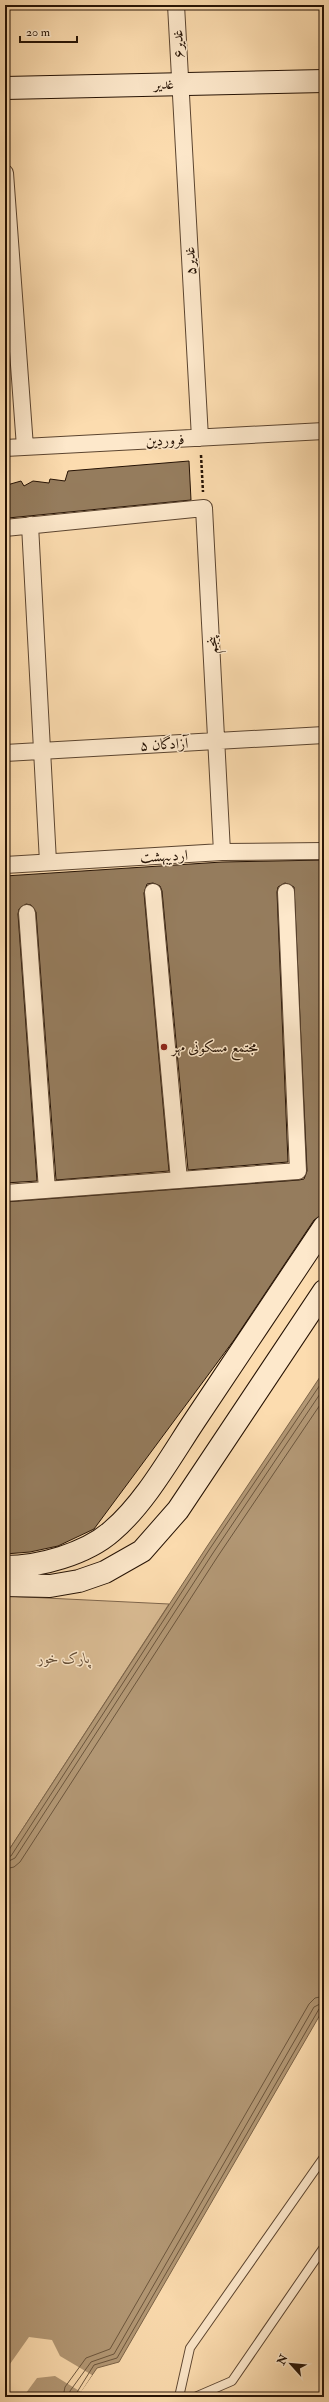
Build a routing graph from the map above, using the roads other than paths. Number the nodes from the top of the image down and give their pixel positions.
1 (176, 5) edge
2 (324, 81) edge
3 (180, 84) junction
4 (5, 88) edge
5 (5, 172) edge
6 (324, 432) edge
7 (200, 438) junction
8 (5, 448) edge
9 (25, 448) junction
10 (30, 525) junction
11 (5, 528) edge
12 (324, 735) edge
13 (217, 741) junction
14 (42, 751) junction
15 (5, 753) edge
16 (324, 851) edge
17 (222, 852) junction
18 (48, 862) junction
19 (5, 865) edge
20 (153, 892) dead end
21 (286, 892) dead end
22 (26, 913) dead end
23 (179, 1180) junction
24 (47, 1190) junction
25 (5, 1193) edge
26 (324, 1227) edge
27 (324, 1291) edge
28 (5, 1567) edge
29 (5, 1585) edge
30 (324, 2158) edge
31 (324, 2247) edge
32 (179, 2397) edge
33 (195, 2397) edge

1 - 3 street, غدیر۶
2 - 3 street, غدیر
3 - 4 street, غدیر
3 - 7 street, غدیر۵
5 - 9 street
6 - 7 street, فروردین
7 - 9 street, فروردین
8 - 9 street, فروردین
10 - 11 street
10 - 13 street, پنجم
10 - 14 street
12 - 13 street, آزادگان ۵
13 - 14 street, آزادگان ۵
13 - 17 street, پنجم
14 - 15 street, آزادگان ۵
14 - 18 street
16 - 17 street, اردیبهشت
17 - 18 street, اردیبهشت
18 - 19 street, اردیبهشت
20 - 23 street
21 - 23 street
22 - 24 street
23 - 24 street
24 - 25 street
26 - 28 street
27 - 29 street
30 - 32 lane
31 - 33 lane

